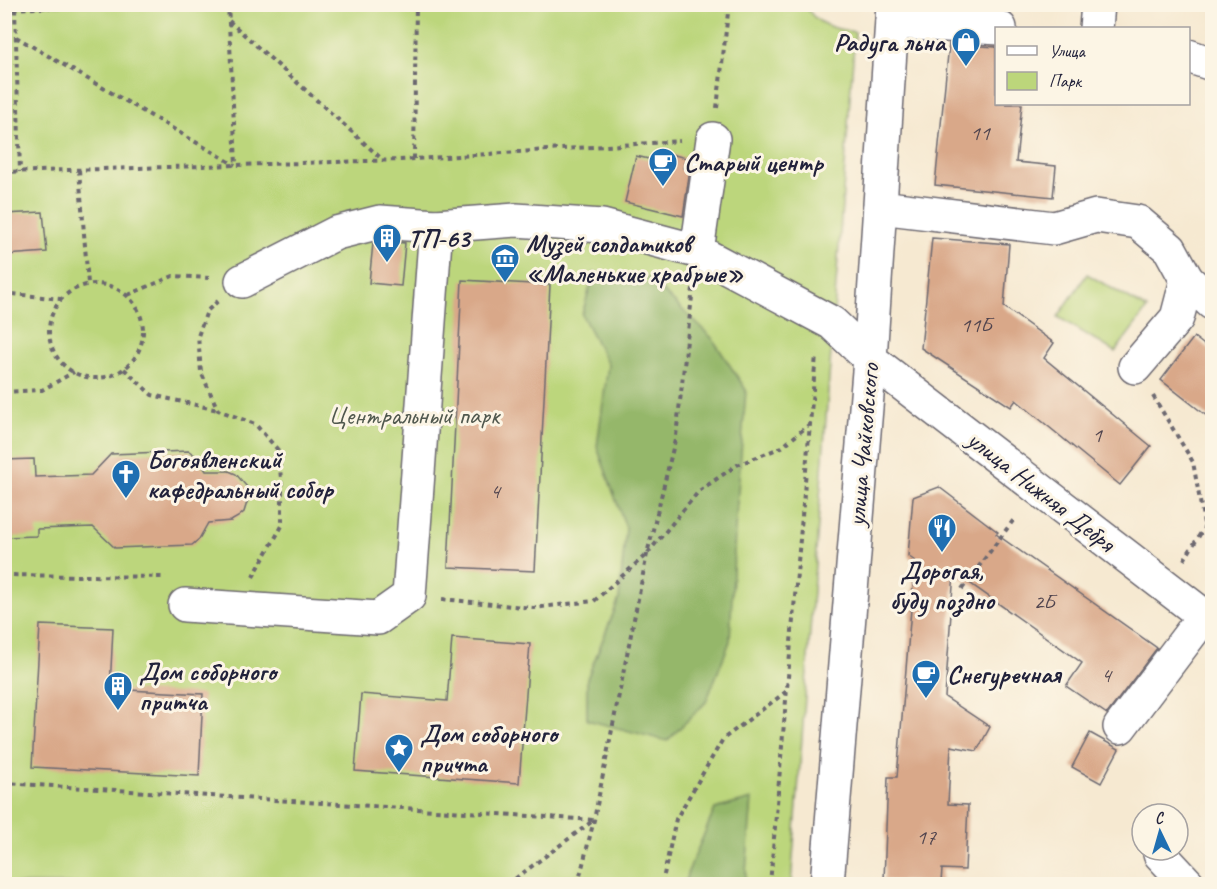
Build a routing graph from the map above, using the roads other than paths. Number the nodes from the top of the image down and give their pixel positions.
1 (1098, 4) edge
2 (893, 13) edge
3 (995, 27) edge
4 (1096, 27) edge
5 (1190, 57) edge
6 (1212, 64) edge
7 (714, 139) road end
8 (880, 207) junction
9 (436, 226) junction
10 (697, 251) junction
11 (1187, 280) junction
12 (242, 281) road end
13 (1212, 303) edge
14 (870, 359) junction
15 (1135, 368) road end
16 (177, 591) road end
17 (1208, 619) edge
18 (1120, 727) dead end
19 (1167, 862) edge
20 (827, 885) edge
21 (1188, 885) edge

1 - 4 main road
2 - 3 main road
2 - 8 main road, улица Чайковского
5 - 6 main road
7 - 10 main road
8 - 11 main road
8 - 14 main road, улица Чайковского
9 - 10 main road, улица Нижняя Дебря
9 - 12 main road, улица Нижняя Дебря
9 - 16 main road
10 - 14 main road, улица Нижняя Дебря
11 - 13 main road
11 - 15 main road
14 - 17 main road, улица Нижняя Дебря
14 - 20 main road, улица Чайковского
17 - 18 main road
19 - 21 main road

